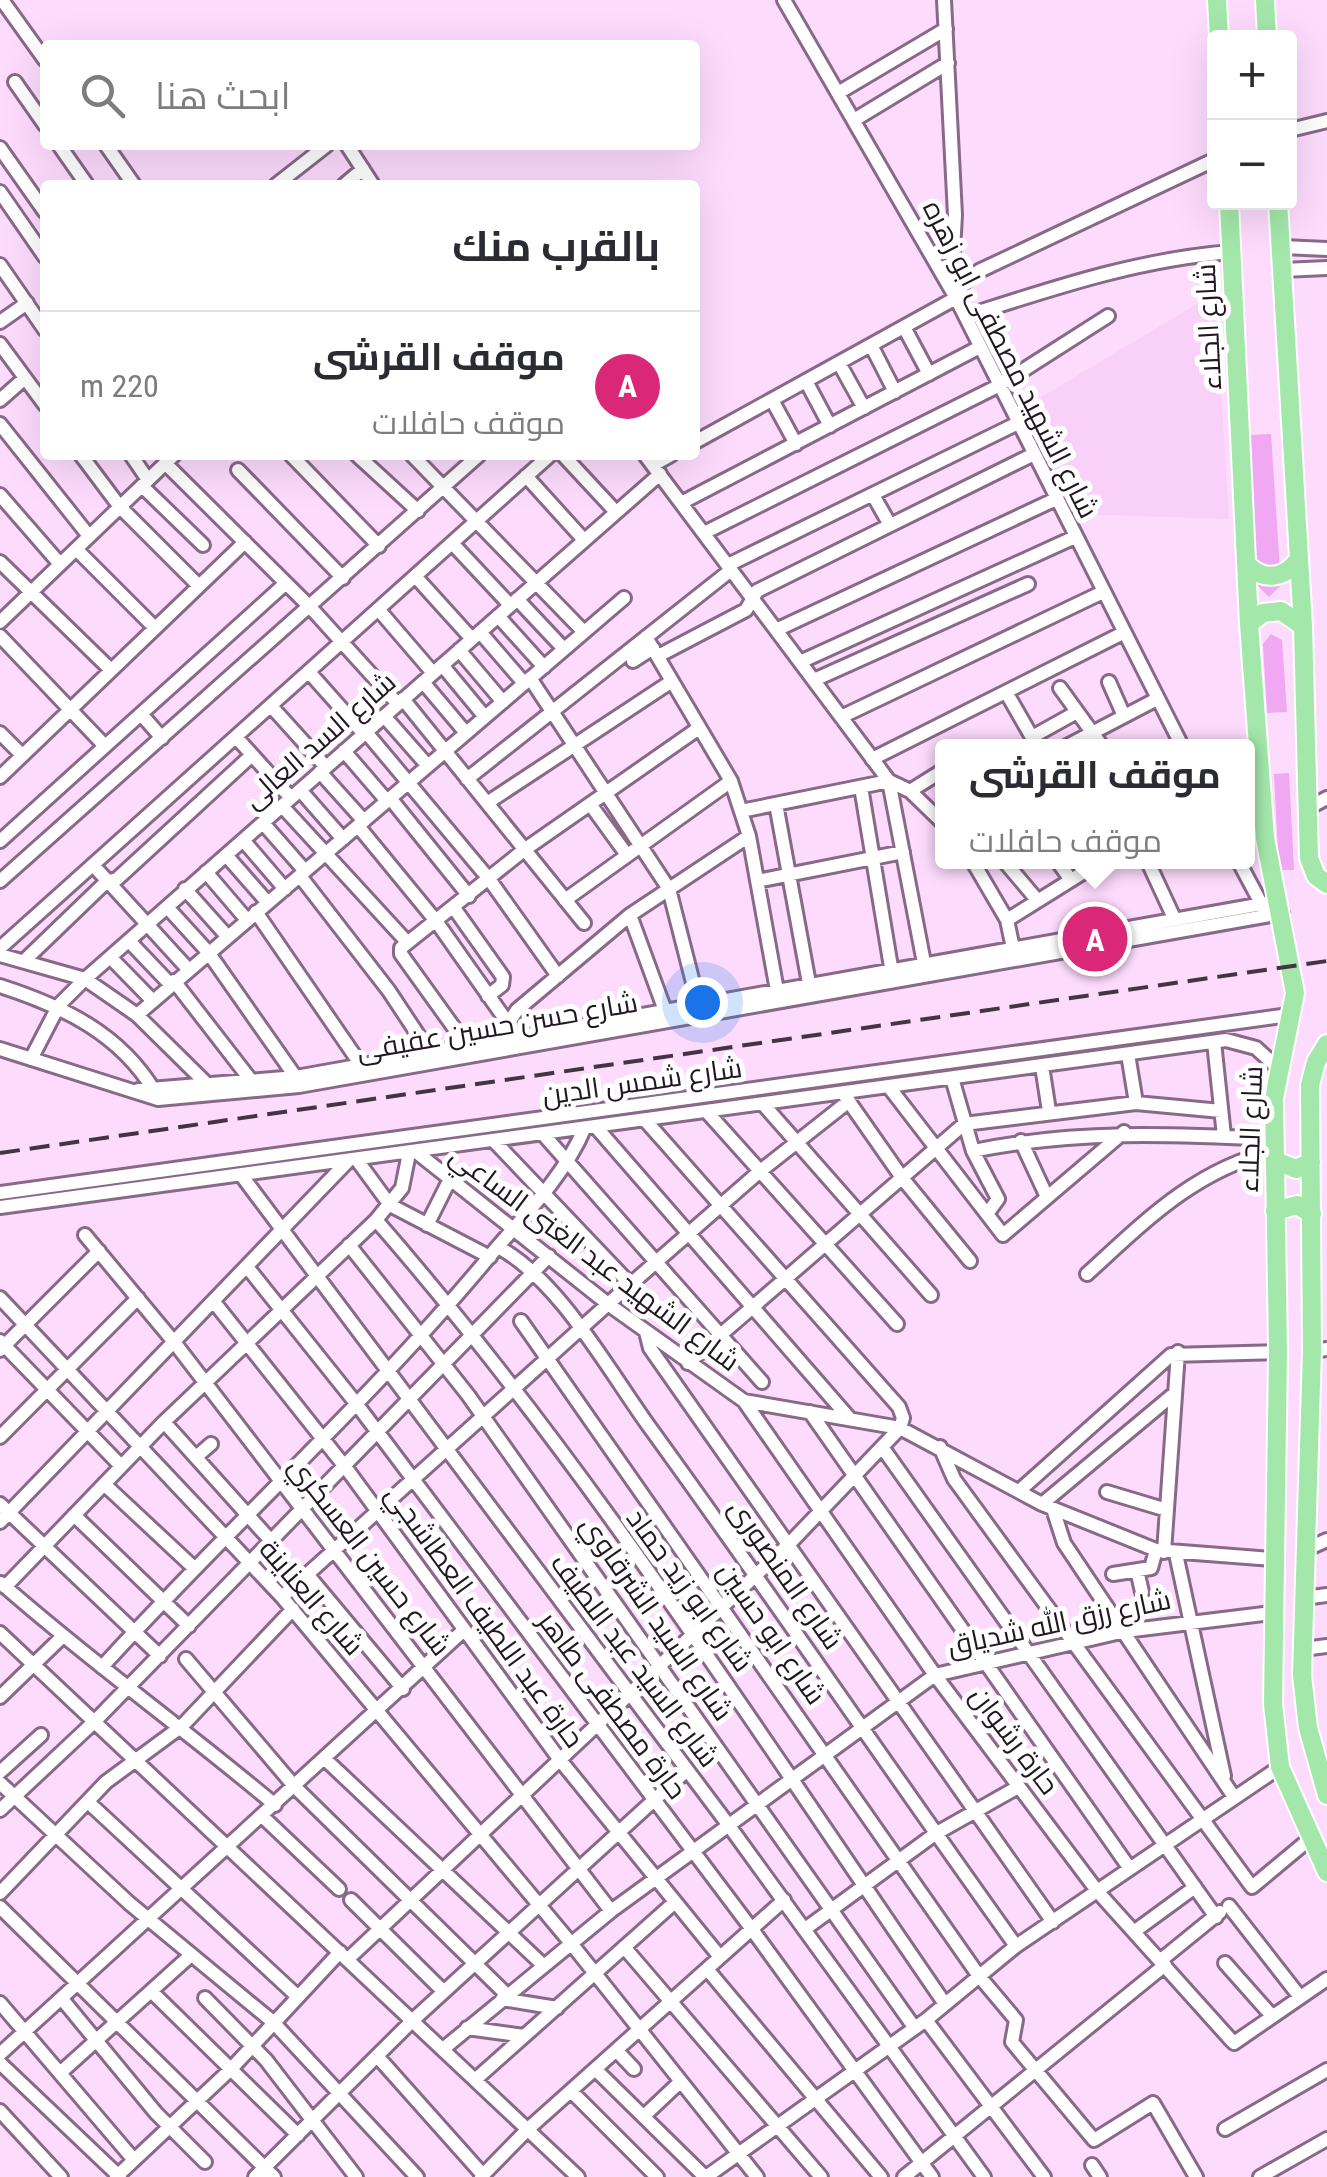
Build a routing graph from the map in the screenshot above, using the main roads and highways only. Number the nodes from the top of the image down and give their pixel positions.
1 (1217, 0) edge
2 (1265, 0) edge
3 (1219, 30) edge
4 (1267, 30) edge
5 (1229, 210) edge
6 (1279, 210) edge
7 (1298, 560) junction
8 (1246, 564) junction
9 (1249, 624) junction
10 (1303, 626) junction
11 (1325, 882) edge
12 (1327, 1044) edge
13 (1274, 1150) junction
14 (1312, 1162) junction
15 (1276, 1211) junction
16 (1312, 1214) junction
17 (1320, 1233) edge
18 (1319, 1350) edge
19 (1325, 1783) edge
20 (1327, 1872) edge

1 - 3 main road
2 - 4 main road
5 - 8 main road, شارع الجلاء
6 - 7 main road
7 - 8 main road
7 - 10 main road
8 - 9 main road, شارع الجلاء
9 - 10 main road
9 - 13 main road, شارع الجلاء
10 - 11 main road
12 - 14 main road
13 - 14 main road
13 - 15 main road, شارع الجلاء
14 - 16 main road
15 - 16 main road
15 - 20 main road, شارع الجلاء
16 - 17 main road
17 - 18 main road
18 - 19 main road

